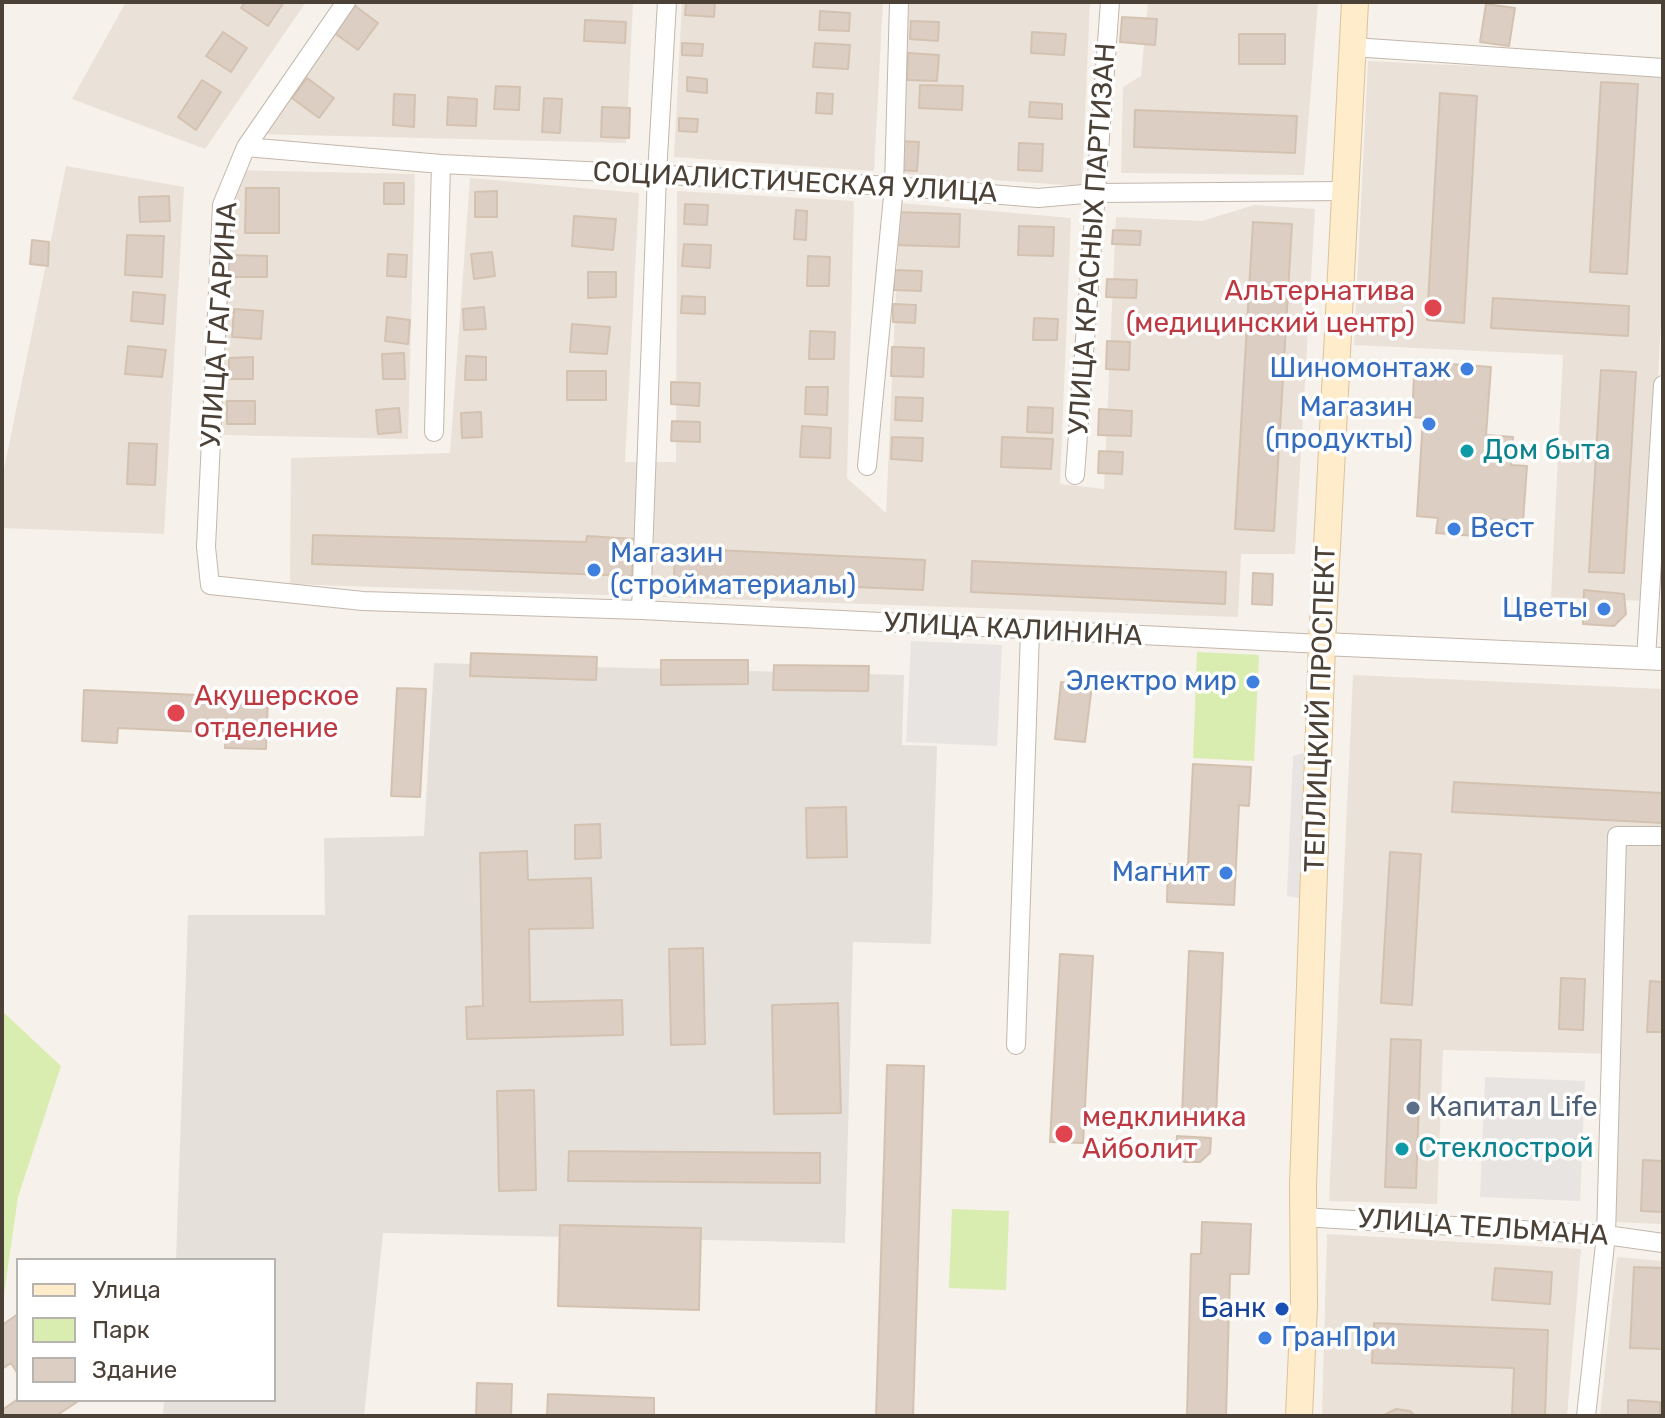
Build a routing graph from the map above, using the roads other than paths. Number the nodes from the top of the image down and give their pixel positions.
1 (346, 2) edge
2 (667, 2) edge
3 (899, 2) edge
4 (1110, 2) edge
5 (1355, 2) edge
6 (1353, 47) junction
7 (1663, 68) edge
8 (246, 147) junction
9 (441, 164) junction
10 (657, 174) junction
11 (894, 186) junction
12 (1345, 191) junction
13 (1096, 193) junction
14 (1663, 385) edge
15 (434, 432) dead end
16 (867, 466) dead end
17 (1075, 475) dead end
18 (210, 585) joint
19 (641, 610) junction
20 (1030, 631) junction
21 (1322, 644) junction
22 (1655, 659) edge
23 (1663, 836) edge
24 (1016, 1045) dead end
25 (1302, 1217) junction
26 (1606, 1235) junction
27 (1663, 1243) edge
28 (1299, 1416) edge
29 (1586, 1416) edge

1 - 8 street, УЛИЦА ГАГАРИНА
2 - 10 street
3 - 11 street
4 - 13 street, УЛИЦА КРАСНЫХ ПАРТИЗАН
5 - 6 main road, ТЕПЛИЦКИЙ ПРОСПЕКТ
6 - 7 street
6 - 12 main road, ТЕПЛИЦКИЙ ПРОСПЕКТ
8 - 9 street, СОЦИАЛИСТИЧЕСКАЯ УЛИЦА
8 - 18 street, УЛИЦА ГАГАРИНА
9 - 10 street, СОЦИАЛИСТИЧЕСКАЯ УЛИЦА
9 - 15 street
10 - 11 street, СОЦИАЛИСТИЧЕСКАЯ УЛИЦА
10 - 19 street
11 - 13 street, СОЦИАЛИСТИЧЕСКАЯ УЛИЦА
11 - 16 street
12 - 13 street, СОЦИАЛИСТИЧЕСКАЯ УЛИЦА
12 - 21 main road, ТЕПЛИЦКИЙ ПРОСПЕКТ
13 - 17 street, УЛИЦА КРАСНЫХ ПАРТИЗАН
14 - 22 street
18 - 19 street, УЛИЦА КАЛИНИНА
19 - 20 street, УЛИЦА КАЛИНИНА
20 - 21 street, УЛИЦА КАЛИНИНА
20 - 24 street
21 - 22 street, УЛИЦА КАЛИНИНА
21 - 25 main road, ТЕПЛИЦКИЙ ПРОСПЕКТ
23 - 26 street
25 - 26 street, УЛИЦА ТЕЛЬМАНА
25 - 28 main road, ТЕПЛИЦКИЙ ПРОСПЕКТ
26 - 27 street, УЛИЦА ТЕЛЬМАНА
26 - 29 street

